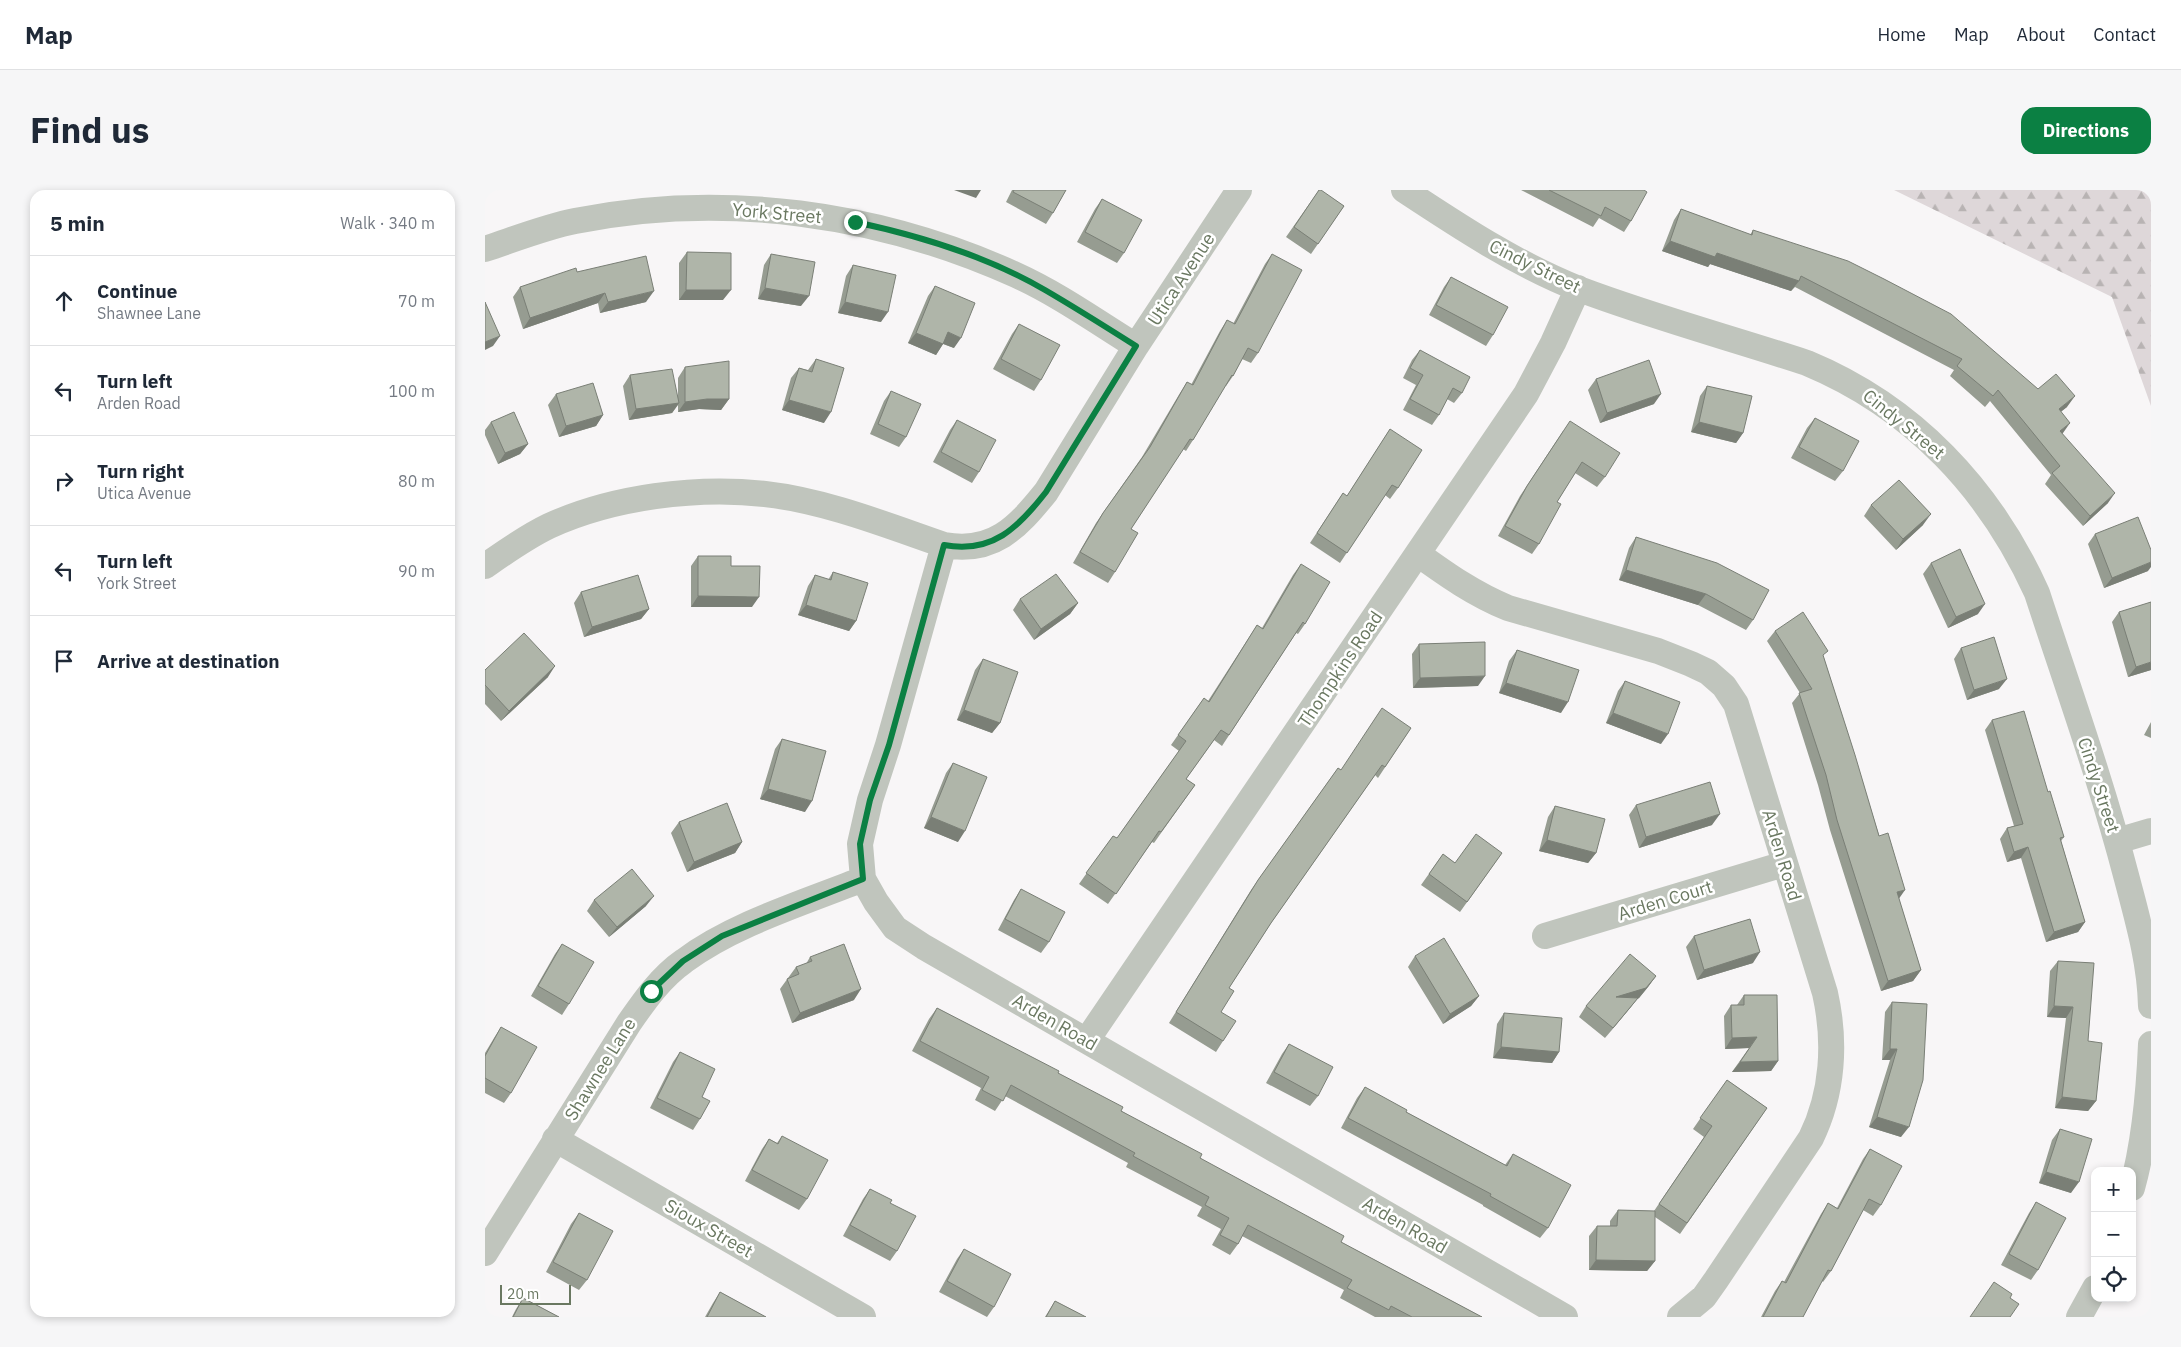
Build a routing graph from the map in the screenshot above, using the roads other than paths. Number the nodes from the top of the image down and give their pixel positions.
1 (1239, 190) edge
2 (1404, 190) edge
3 (485, 249) edge
4 (1578, 288) junction
5 (1136, 346) junction
6 (944, 545) junction
7 (1418, 554) junction
8 (485, 566) edge
9 (2151, 831) edge
10 (2117, 841) junction
11 (1784, 864) junction
12 (863, 879) junction
13 (1545, 936) dead end
14 (2151, 1006) edge
15 (1087, 1040) junction
16 (2151, 1044) edge
17 (555, 1140) junction
18 (2136, 1171) edge
19 (485, 1253) edge
20 (2091, 1295) edge
21 (863, 1317) edge
22 (1565, 1317) edge
23 (1680, 1317) edge
24 (2079, 1317) edge

1 - 5 street, Utica Avenue
2 - 4 street, Cindy Street
3 - 5 street, York Street
4 - 7 street, Thompkins Road
4 - 10 street, Cindy Street
5 - 6 street, Utica Avenue
6 - 8 street, Utica Avenue
6 - 12 street, Arden Road
7 - 11 street, Arden Road
7 - 15 street, Thompkins Road
9 - 10 street
10 - 14 street, Cindy Street
11 - 13 street, Arden Court
11 - 23 street, Arden Road
12 - 15 street, Arden Road
12 - 17 street, Shawnee Lane
15 - 22 street, Arden Road
16 - 18 street
17 - 19 street, Shawnee Lane
17 - 21 street, Sioux Street
20 - 24 street

